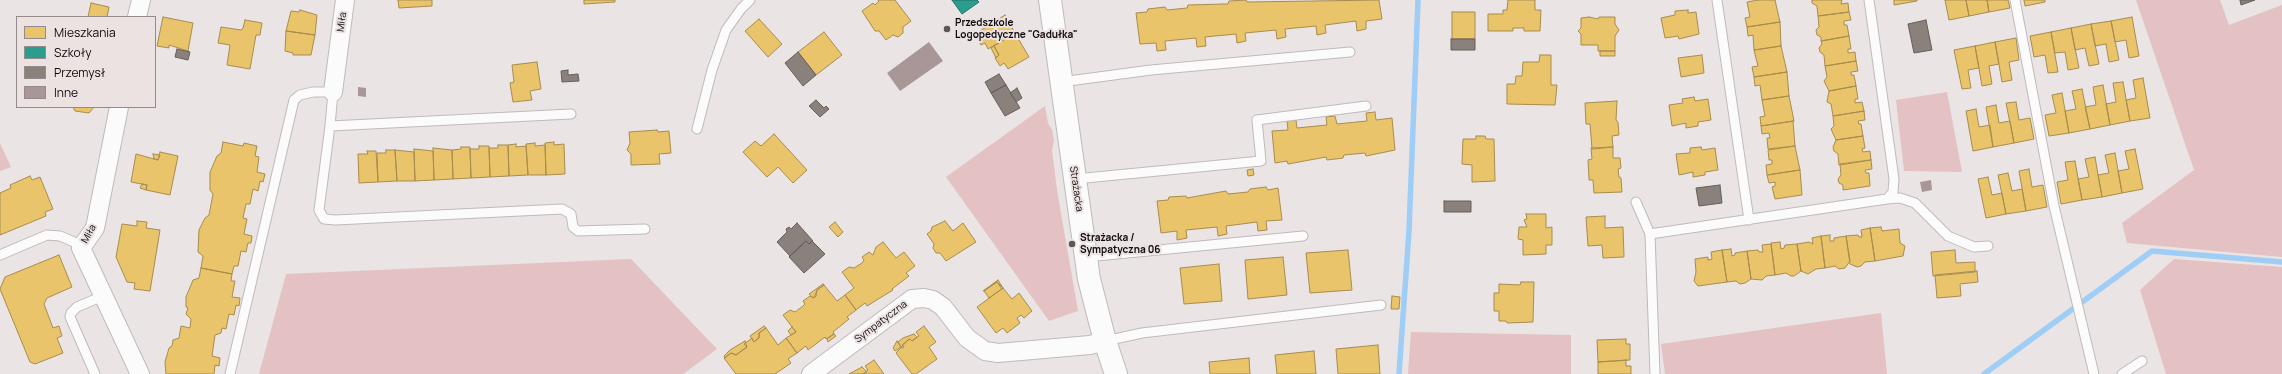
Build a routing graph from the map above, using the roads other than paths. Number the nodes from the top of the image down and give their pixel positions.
1 (140, 0) edge
2 (345, 0) edge
3 (750, 0) edge
4 (1050, 0) edge
5 (1717, 0) edge
6 (1869, 0) edge
7 (2015, 0) edge
8 (137, 16) edge
9 (1350, 52) dead end
10 (1061, 82) junction
11 (333, 92) junction
12 (1366, 106) dead end
13 (119, 108) edge
14 (571, 114) dead end
15 (330, 126) junction
16 (697, 129) dead end
17 (1075, 179) junction
18 (1887, 199) junction
19 (1636, 202) dead end
20 (1749, 220) junction
21 (645, 229) dead end
22 (1650, 234) junction
23 (1303, 236) dead end
24 (1988, 246) dead end
25 (81, 248) junction
26 (0, 255) edge
27 (1085, 257) junction
28 (103, 296) junction
29 (1381, 305) dead end
30 (1105, 341) junction
31 (2142, 361) dead end
32 (95, 374) edge
33 (140, 374) edge
34 (230, 374) edge
35 (811, 374) edge
36 (1116, 374) edge
37 (1655, 374) edge
38 (2094, 374) edge
39 (2122, 374) edge

1 - 8 street
2 - 11 street, Miła
3 - 16 lane
4 - 10 street, Strażacka
5 - 20 lane
6 - 18 lane
7 - 38 lane
9 - 10 lane
10 - 17 street, Strażacka
11 - 15 lane
11 - 34 lane
12 - 17 lane
13 - 25 street, Miła
14 - 15 lane
15 - 21 lane
17 - 27 street, Strażacka
18 - 20 lane
18 - 24 lane
19 - 22 lane
20 - 22 lane
22 - 37 lane
23 - 27 lane
25 - 26 lane
25 - 28 street, Miła
27 - 30 street, Strażacka
28 - 32 lane
28 - 33 street, Miła
29 - 30 lane
30 - 35 street, Sympatyczna
30 - 36 street, Strażacka
31 - 39 lane

